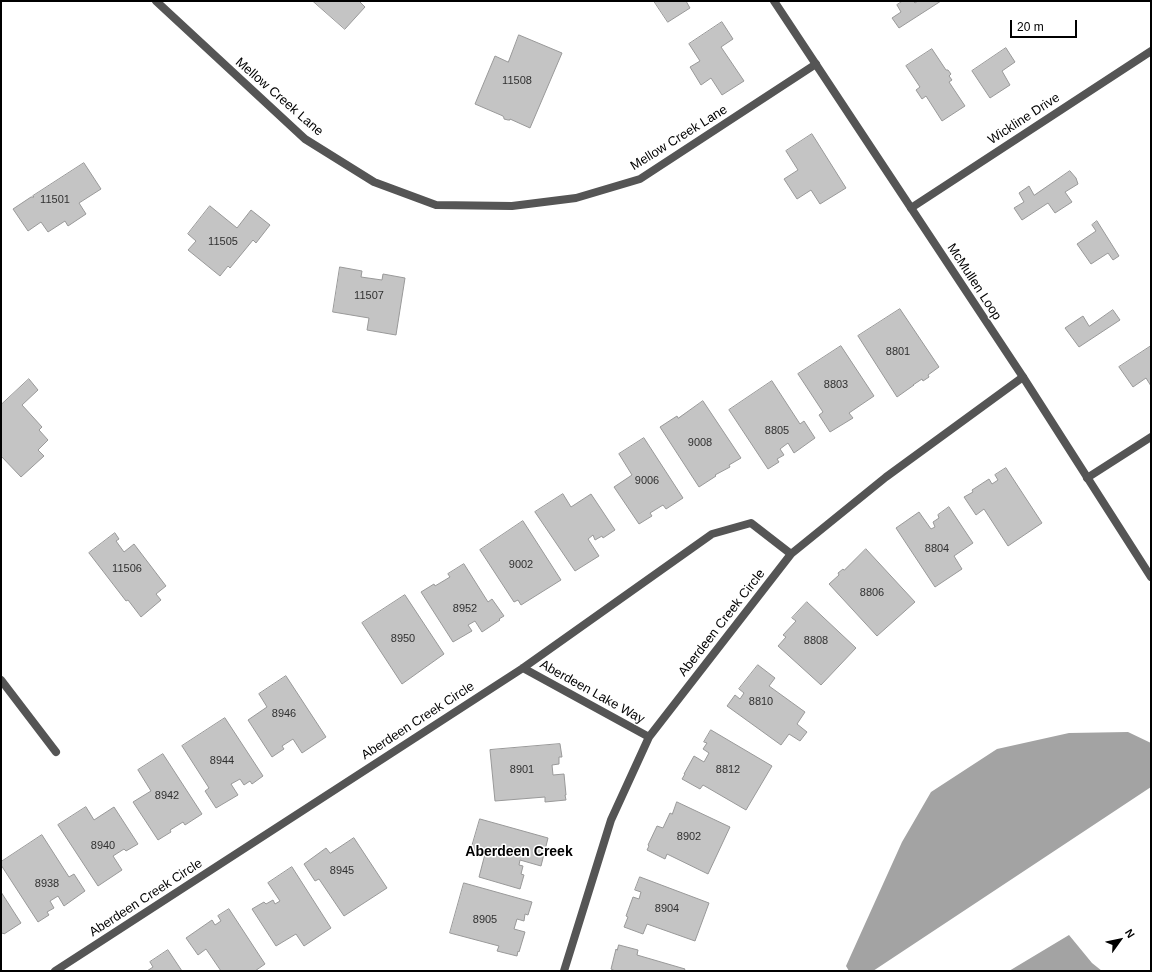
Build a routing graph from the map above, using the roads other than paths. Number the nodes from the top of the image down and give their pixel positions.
1 (156, 1) edge
2 (774, 1) edge
3 (1151, 51) edge
4 (816, 64) junction
5 (911, 208) junction
6 (1023, 377) junction
7 (1151, 437) edge
8 (1087, 478) junction
9 (791, 554) junction
10 (1151, 577) edge
11 (523, 668) junction
12 (1, 680) edge
13 (649, 737) junction
14 (56, 752) dead end
15 (55, 971) edge
16 (564, 971) edge

1 - 4 street, Mellow Creek Lane
2 - 4 street, McMullen Loop
3 - 5 street, Wickline Drive
4 - 5 street, McMullen Loop
5 - 6 street, McMullen Loop
6 - 8 street, McMullen Loop
6 - 9 street, Aberdeen Creek Circle
7 - 8 street
8 - 10 street, McMullen Loop
9 - 11 street, Aberdeen Creek Circle
9 - 13 street, Aberdeen Creek Circle
11 - 13 street, Aberdeen Lake Way
11 - 15 street, Aberdeen Creek Circle
12 - 14 street
13 - 16 street, Aberdeen Creek Circle

